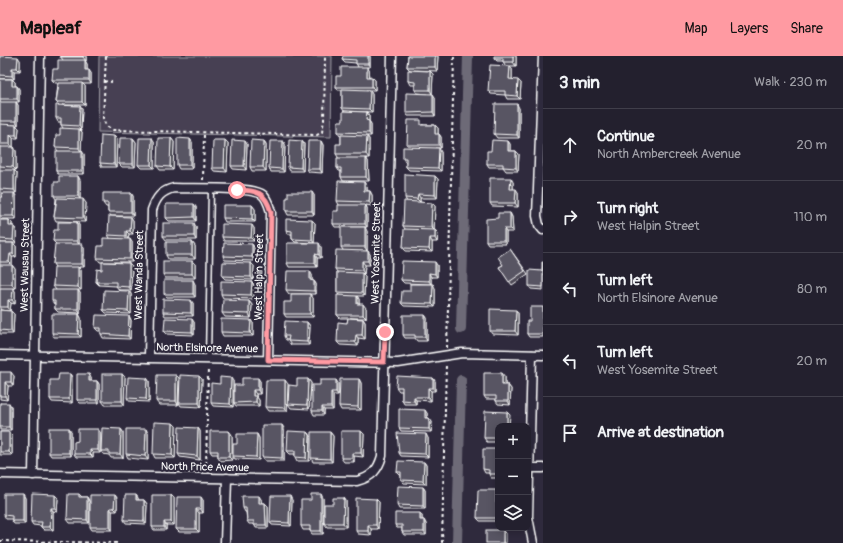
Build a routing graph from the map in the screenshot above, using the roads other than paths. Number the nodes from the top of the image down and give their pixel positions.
1 (40, 56) edge
2 (392, 56) edge
3 (543, 56) edge
4 (207, 189) junction
5 (543, 230) edge
6 (0, 355) edge
7 (35, 355) junction
8 (532, 355) junction
9 (543, 355) edge
10 (149, 358) junction
11 (208, 359) junction
12 (268, 360) junction
13 (384, 362) junction
14 (529, 459) edge
15 (531, 468) edge
16 (543, 468) edge
17 (375, 473) joint
18 (0, 474) edge
19 (32, 475) junction
20 (227, 478) junction
21 (528, 495) edge
22 (225, 543) edge
23 (533, 543) edge

1 - 7 street, West Wausau Street
2 - 13 street, West Yosemite Street
3 - 5 street
4 - 10 street, West Wanda Street
4 - 11 lane
4 - 12 street, West Halpin Street
6 - 7 street, North Elsinore Avenue
7 - 10 street, North Elsinore Avenue
7 - 19 street, West Wausau Street
8 - 9 street, North Elsinore Avenue
8 - 13 street, North Elsinore Avenue
8 - 14 street
10 - 11 street, North Elsinore Avenue
11 - 12 street, North Elsinore Avenue
12 - 13 street, North Elsinore Avenue
13 - 17 street, West Yosemite Street
15 - 16 street
17 - 20 street, North Price Avenue
18 - 19 street, North Price Avenue
19 - 20 street, North Price Avenue
20 - 22 street
21 - 23 street

